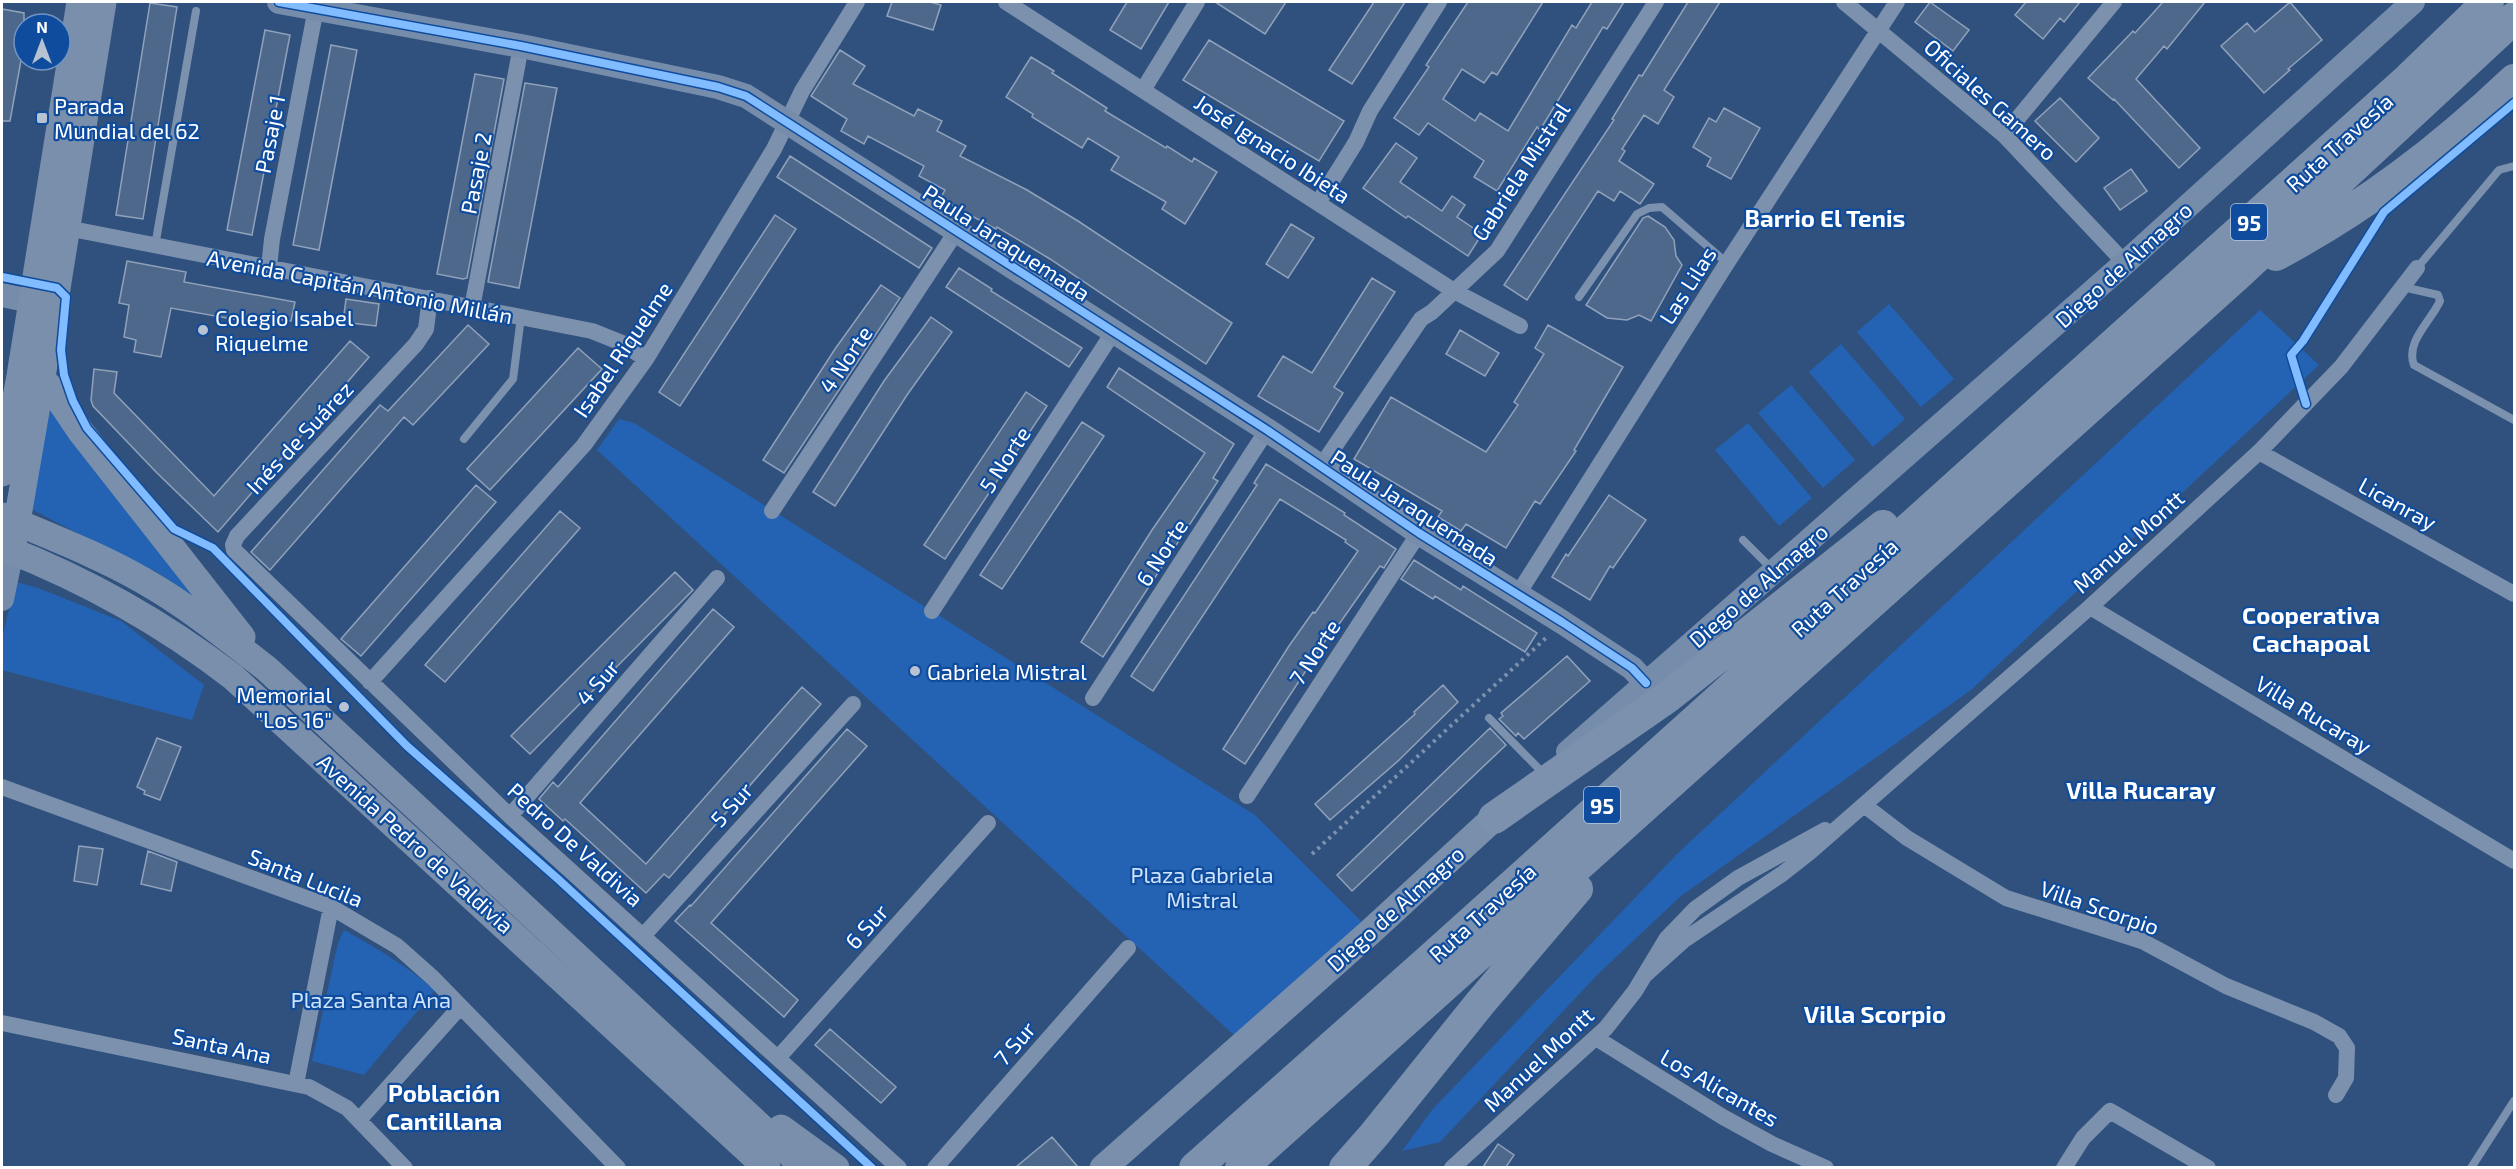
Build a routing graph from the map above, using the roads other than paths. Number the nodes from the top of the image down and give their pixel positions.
1 (80, 2) edge
2 (103, 2) edge
3 (279, 2) edge
4 (857, 2) edge
5 (1006, 2) edge
6 (1197, 2) edge
7 (1439, 2) edge
8 (1656, 2) edge
9 (1844, 2) edge
10 (1897, 2) edge
11 (2114, 2) edge
12 (2413, 2) edge
13 (2488, 2) edge
14 (316, 8) junction
15 (196, 11) dead end
16 (2514, 18) edge
17 (1878, 30) junction
18 (522, 46) junction
19 (83, 59) junction
20 (2514, 80) edge
21 (1143, 90) junction
22 (787, 121) junction
23 (2004, 135) junction
24 (2514, 166) edge
25 (1318, 203) junction
26 (67, 228) junction
27 (956, 232) junction
28 (155, 246) junction
29 (1727, 263) junction
30 (2125, 263) junction
31 (268, 268) junction
32 (2418, 268) joint
33 (2236, 276) junction
34 (2403, 287) junction
35 (1454, 291) junction
36 (2, 295) edge
37 (1579, 297) dead end
38 (430, 298) junction
39 (43, 304) junction
40 (472, 308) junction
41 (522, 317) junction
42 (1520, 326) dead end
43 (1114, 331) junction
44 (646, 359) junction
45 (30, 377) junction
46 (2514, 420) edge
47 (1267, 430) junction
48 (464, 439) dead end
49 (2007, 440) junction
50 (2259, 452) junction
51 (1320, 468) junction
52 (2, 473) edge
53 (772, 511) dead end
54 (9, 519) edge
55 (1419, 533) junction
56 (1743, 540) dead end
57 (233, 545) joint
58 (7, 549) edge
59 (1774, 571) junction
60 (717, 578) dead end
61 (1518, 594) junction
62 (2514, 594) edge
63 (2, 599) edge
64 (2090, 607) junction
65 (932, 611) dead end
66 (267, 669) junction
67 (370, 682) junction
68 (1646, 683) junction
69 (1093, 698) dead end
70 (853, 704) dead end
71 (1490, 718) dead end
72 (1544, 774) junction
73 (2, 787) edge
74 (1247, 796) dead end
75 (1864, 805) junction
76 (510, 816) junction
77 (1494, 818) junction
78 (1632, 818) junction
79 (988, 823) dead end
80 (2514, 861) edge
81 (331, 908) junction
82 (643, 936) junction
83 (1128, 948) dead end
84 (460, 1007) junction
85 (2, 1023) edge
86 (1596, 1038) junction
87 (778, 1058) junction
88 (296, 1084) junction
89 (718, 1087) junction
90 (2336, 1095) dead end
91 (2514, 1101) edge
92 (360, 1119) junction
93 (405, 1167) edge
94 (618, 1167) edge
95 (767, 1167) edge
96 (805, 1167) edge
97 (836, 1167) edge
98 (899, 1167) edge
99 (935, 1167) edge
100 (1103, 1167) edge
101 (1194, 1167) edge
102 (1241, 1167) edge
103 (1345, 1167) edge
104 (1452, 1167) edge
105 (1827, 1167) edge
106 (2064, 1167) edge
107 (2208, 1167) edge
108 (2471, 1167) edge

1 - 19 main road
2 - 19 main road
3 - 14 street, Paula Jaraquemada
4 - 22 street, Isabel Riquelme
5 - 21 street, José Ignacio Ibieta
6 - 21 street
7 - 25 street
8 - 35 street, Gabriela Mistral
9 - 17 street, Oficiales Gamero
10 - 17 street, Las Lilas
11 - 23 street
12 - 30 street, Diego de Almagro
13 - 49 highway, Ruta Travesía / 95
14 - 18 street, Paula Jaraquemada
14 - 31 street, Pasaje 1
15 - 28 lane
16 - 33 highway, Ruta Travesía / 95
17 - 23 street, Oficiales Gamero
17 - 29 street, Las Lilas
18 - 22 street, Paula Jaraquemada
18 - 40 street, Pasaje 2
19 - 26 main road
19 - 39 main road
20 - 33 highway
21 - 25 street, José Ignacio Ibieta
22 - 27 street, Paula Jaraquemada
22 - 44 street, Isabel Riquelme
23 - 30 street, Oficiales Gamero
24 - 32 lane
25 - 35 street, José Ignacio Ibieta
26 - 28 street, Avenida Capitán Antonio Millán
26 - 39 main road
27 - 43 street, Paula Jaraquemada
27 - 53 street, 4 Norte
28 - 31 street, Avenida Capitán Antonio Millán
29 - 37 lane
29 - 61 street, Las Lilas
30 - 59 street, Diego de Almagro
31 - 38 street, Avenida Capitán Antonio Millán
32 - 34 street, Manuel Montt
33 - 78 highway, Ruta Travesía / 95
34 - 46 lane
34 - 50 street, Manuel Montt
35 - 42 street, José Ignacio Ibieta
35 - 51 street, Gabriela Mistral
36 - 39 street
38 - 40 street, Avenida Capitán Antonio Millán
38 - 57 street, Inés de Suárez
39 - 45 main road
40 - 41 street, Avenida Capitán Antonio Millán
41 - 44 street, Avenida Capitán Antonio Millán
41 - 48 lane
43 - 47 street, Paula Jaraquemada
43 - 65 street, 5 Norte
44 - 67 street, Isabel Riquelme
45 - 52 main road
45 - 54 main road
45 - 66 main road, Avenida Pedro de Valdivia
47 - 51 street, Paula Jaraquemada
47 - 69 street, 6 Norte
49 - 77 highway
49 - 101 highway, Ruta Travesía / 95
50 - 62 street, Licanray
50 - 64 street, Manuel Montt
51 - 55 street, Paula Jaraquemada
54 - 58 main road
54 - 66 main road, Avenida Pedro de Valdivia
55 - 61 street, Paula Jaraquemada
55 - 74 street, 7 Norte
56 - 59 lane
57 - 67 street, Pedro De Valdivia
58 - 63 street
58 - 95 main road, Avenida Pedro de Valdivia
59 - 68 street, Diego de Almagro
60 - 76 street, 4 Sur
61 - 68 street, Paula Jaraquemada
64 - 75 street, Manuel Montt
64 - 80 street, Villa Rucaray
66 - 89 main road, Avenida Pedro de Valdivia
67 - 76 street, Pedro De Valdivia
68 - 72 street, Diego de Almagro
70 - 82 street, 5 Sur
71 - 72 lane
72 - 77 street, Diego de Almagro
73 - 81 street, Santa Lucila
75 - 86 street, Manuel Montt
75 - 90 street, Villa Scorpio
76 - 82 street, Pedro De Valdivia
77 - 100 main road, Diego de Almagro
78 - 102 highway, Ruta Travesía / 95
78 - 103 highway
79 - 87 street, 6 Sur
81 - 84 street, Santa Lucila
81 - 88 street
82 - 87 street, Pedro De Valdivia
83 - 99 street, 7 Sur
84 - 92 street
84 - 94 street, Santa Lucila
85 - 88 street, Santa Ana
86 - 104 street, Manuel Montt
86 - 105 street, Los Alicantes
87 - 98 street, Pedro De Valdivia
88 - 92 street, Santa Ana
89 - 96 main road, Avenida Pedro de Valdivia
89 - 97 main road
91 - 108 lane
92 - 93 street, Santa Ana
106 - 107 street

